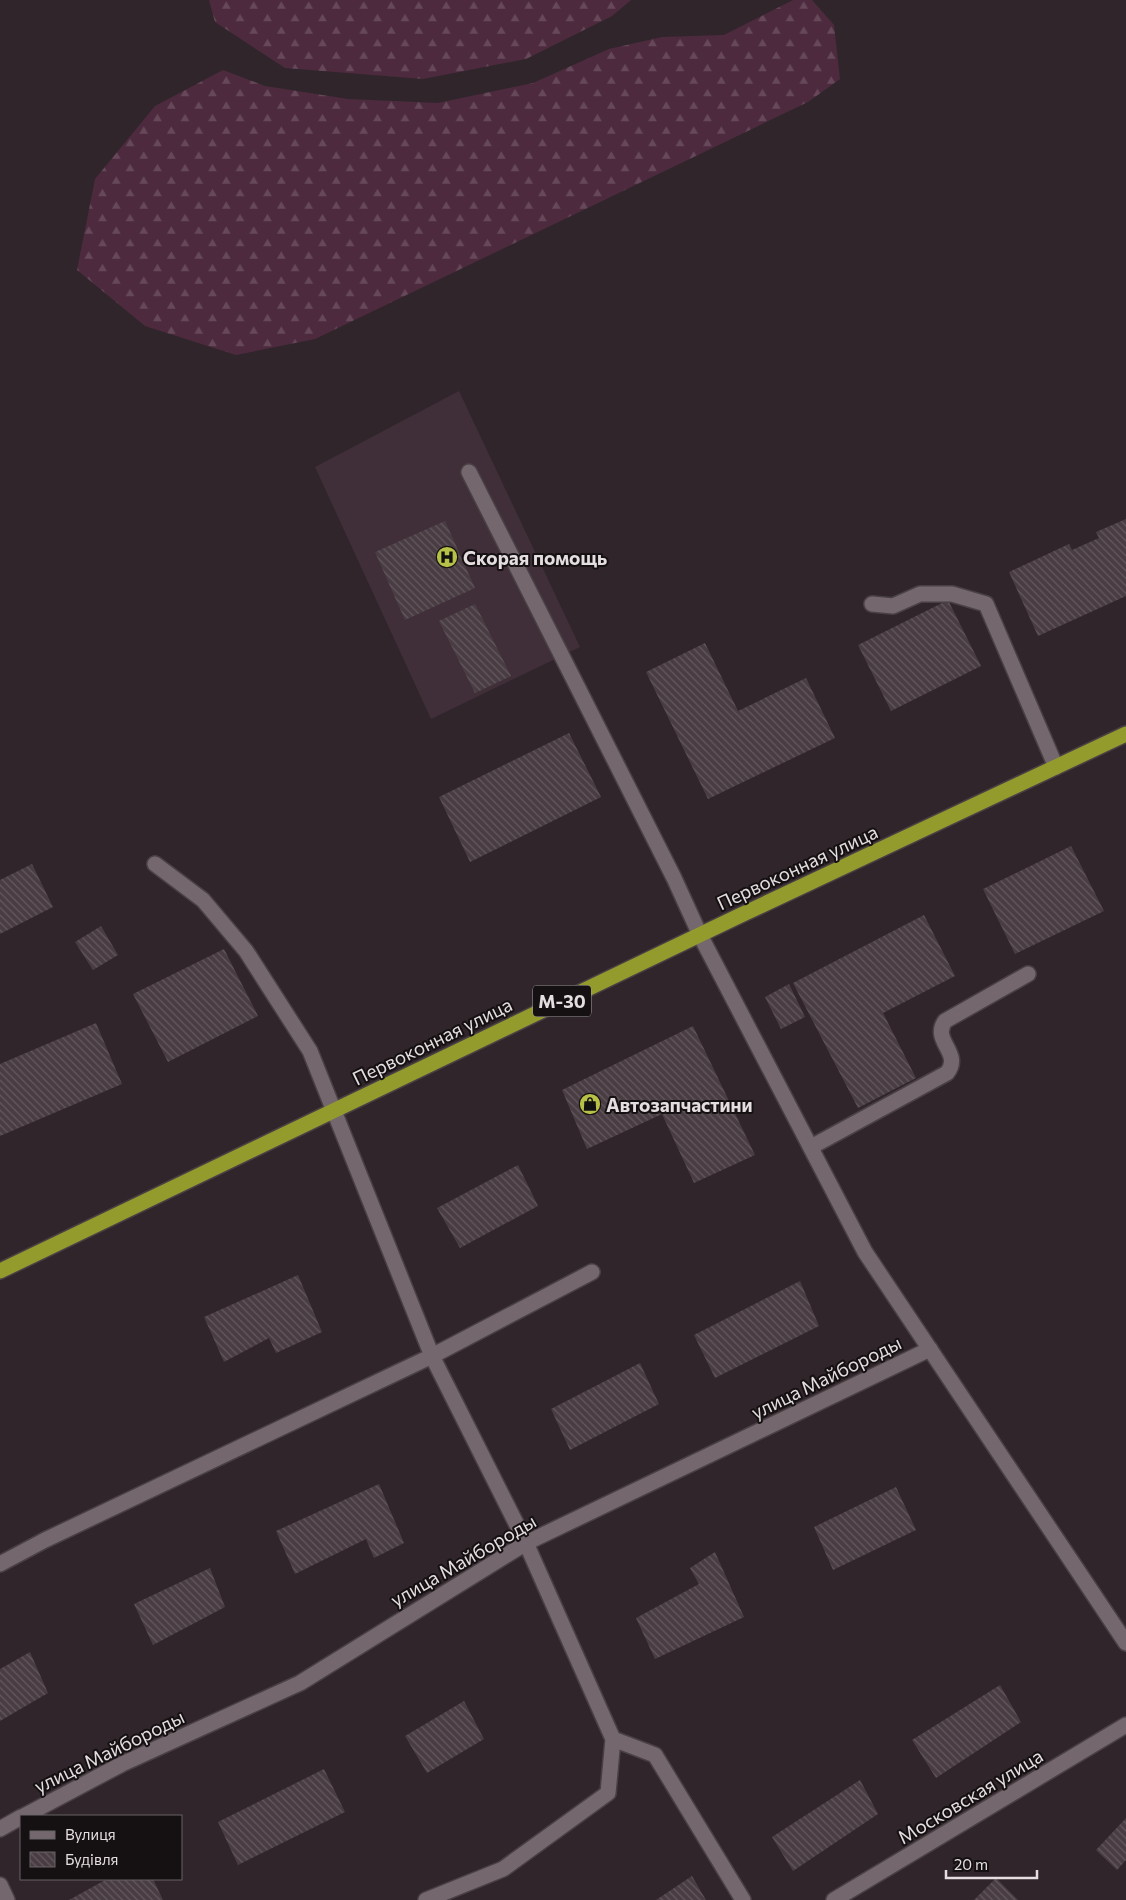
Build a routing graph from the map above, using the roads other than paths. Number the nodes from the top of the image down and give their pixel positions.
1 (469, 472) dead end
2 (872, 604) dead end
3 (1126, 734) edge
4 (1056, 767) junction
5 (155, 864) dead end
6 (700, 935) junction
7 (1028, 974) dead end
8 (333, 1111) junction
9 (811, 1147) junction
10 (0, 1272) edge
11 (592, 1272) dead end
12 (930, 1349) junction
13 (432, 1356) junction
14 (526, 1543) junction
15 (0, 1564) edge
16 (1126, 1643) edge
17 (1126, 1725) edge
18 (613, 1739) junction
19 (26, 1815) edge
20 (20, 1818) edge
21 (0, 1829) edge
22 (0, 1885) edge
23 (7, 1900) edge
24 (426, 1900) edge
25 (743, 1900) edge
26 (834, 1900) edge

1 - 6 street
2 - 4 street
3 - 4 highway, Первоконная улица / М-30
4 - 6 highway, Первоконная улица / М-30
5 - 8 street
6 - 8 highway, Первоконная улица / М-30
6 - 9 street
7 - 9 street
8 - 10 highway, Первоконная улица / М-30
8 - 13 street
9 - 12 street
11 - 13 street
12 - 14 street, улица Майбороды
12 - 16 street
13 - 14 street
13 - 15 street
14 - 18 street
14 - 19 street, улица Майбороды
17 - 26 street, Московская улица
18 - 24 street
18 - 25 street
20 - 21 street, улица Майбороды
22 - 23 street

